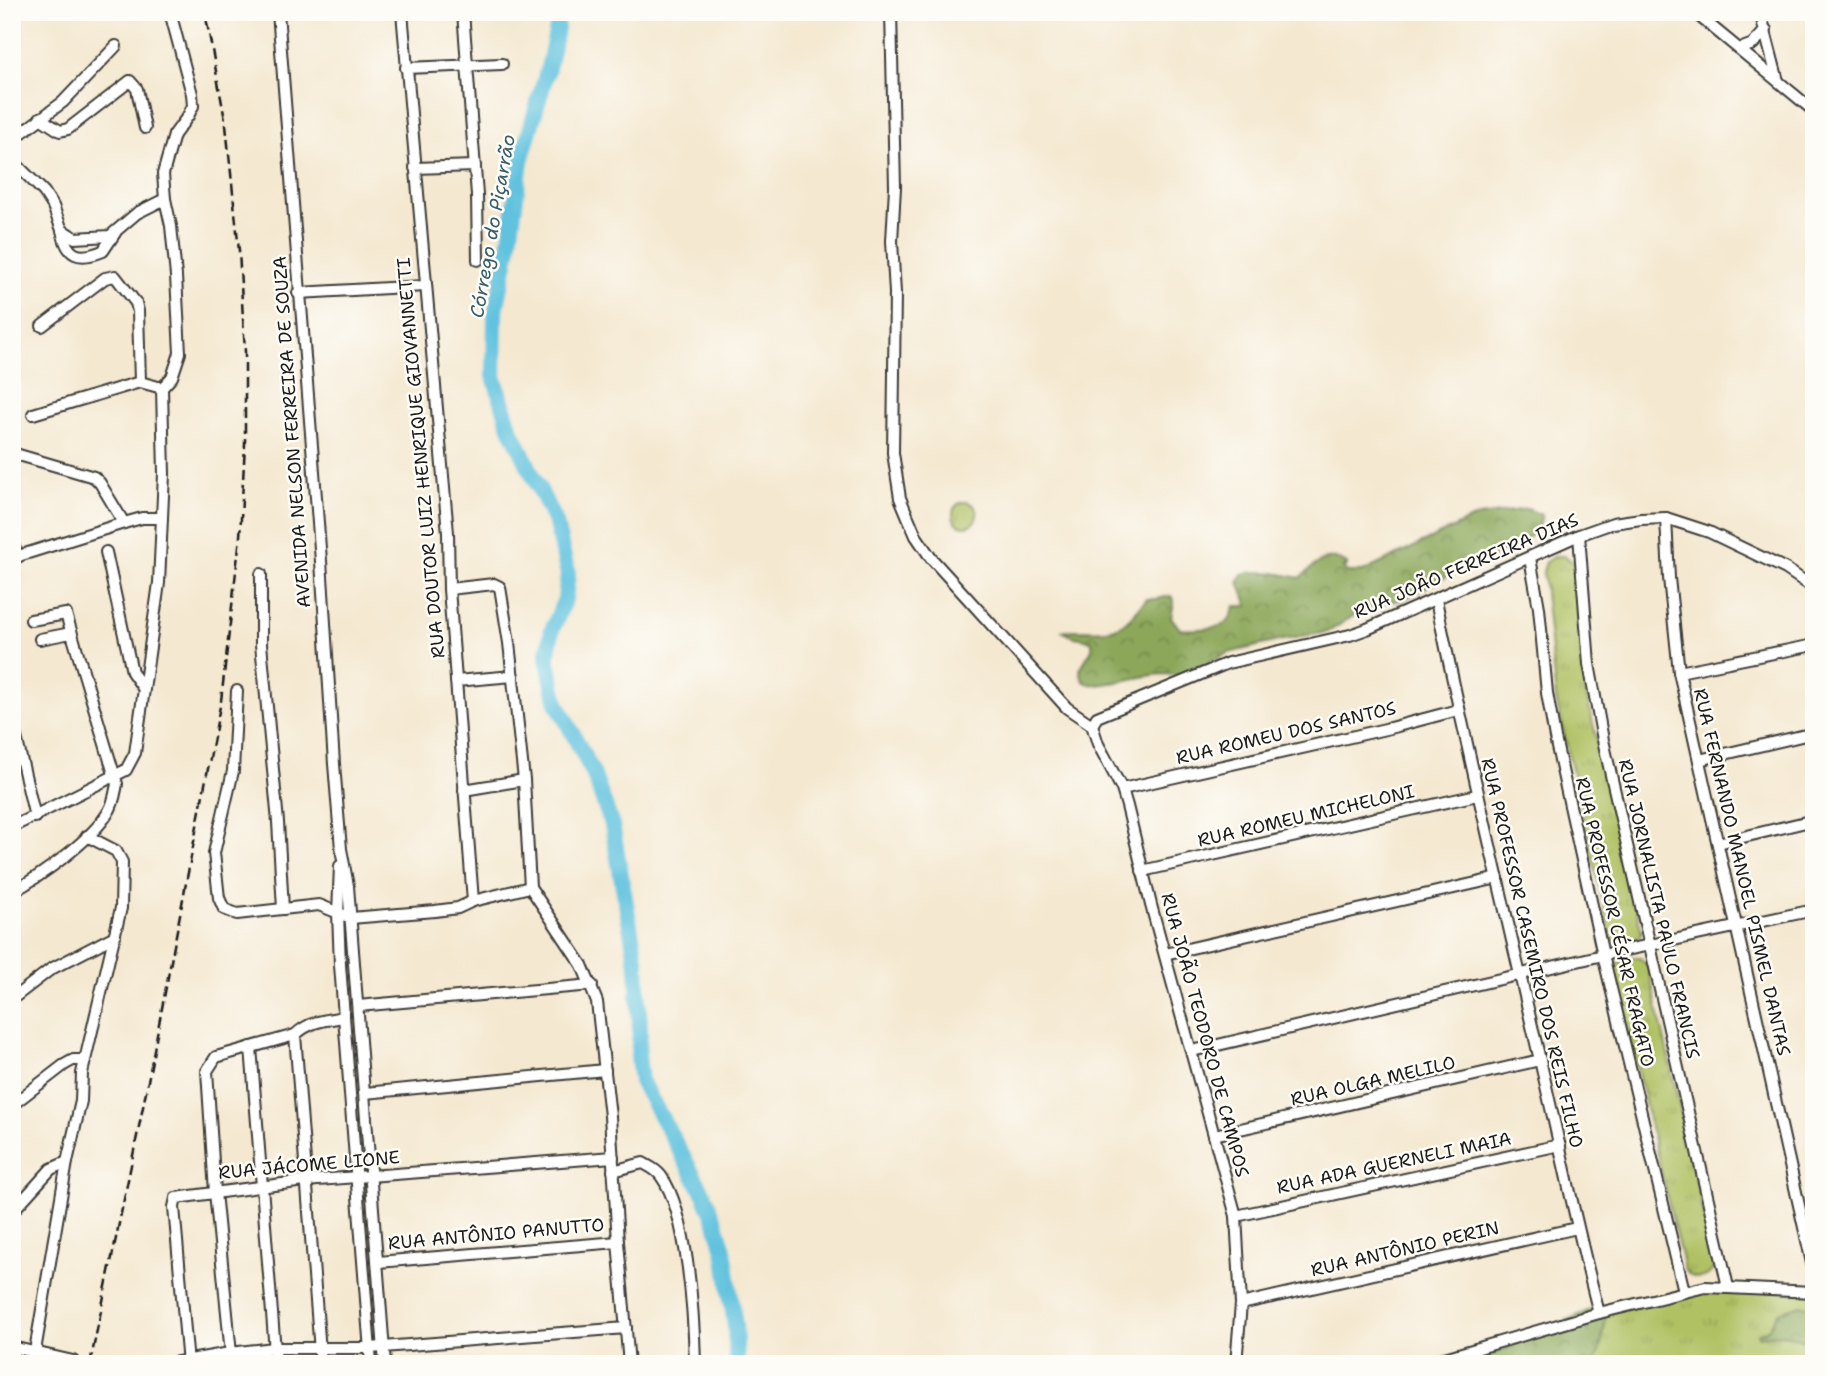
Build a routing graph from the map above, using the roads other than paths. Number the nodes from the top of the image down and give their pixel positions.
1 (170, 12) edge
2 (278, 12) edge
3 (402, 12) edge
4 (463, 12) edge
5 (891, 12) edge
6 (1694, 12) edge
7 (1760, 12) edge
8 (1766, 30) junction
9 (116, 46) dead end
10 (1740, 49) junction
11 (467, 64) junction
12 (502, 64) dead end
13 (406, 68) junction
14 (1778, 81) junction
15 (1814, 111) edge
16 (40, 118) junction
17 (145, 128) dead end
18 (12, 140) edge
19 (12, 160) edge
20 (475, 166) junction
21 (415, 168) junction
22 (165, 199) junction
23 (62, 230) junction
24 (116, 233) junction
25 (478, 260) dead end
26 (425, 286) junction
27 (298, 293) junction
28 (42, 326) dead end
29 (140, 382) junction
30 (162, 388) junction
31 (33, 414) dead end
32 (12, 453) edge
33 (161, 518) junction
34 (1666, 518) junction
35 (124, 523) junction
36 (1579, 535) junction
37 (12, 542) edge
38 (106, 552) dead end
39 (15, 557) edge
40 (1530, 558) junction
41 (261, 574) dead end
42 (1814, 587) edge
43 (449, 589) junction
44 (1436, 600) junction
45 (32, 620) dead end
46 (71, 632) junction
47 (40, 639) dead end
48 (1814, 645) edge
49 (1679, 672) junction
50 (513, 676) junction
51 (456, 681) junction
52 (143, 688) junction
53 (237, 691) dead end
54 (1458, 710) junction
55 (12, 720) edge
56 (1092, 725) junction
57 (1814, 733) edge
58 (1699, 761) junction
59 (115, 777) junction
60 (524, 780) junction
61 (1122, 789) junction
62 (464, 790) junction
63 (1477, 795) junction
64 (34, 817) junction
65 (1814, 820) edge
66 (12, 827) edge
67 (87, 836) junction
68 (1718, 844) junction
69 (341, 849) junction
70 (1142, 871) junction
71 (1498, 878) junction
72 (530, 887) junction
73 (12, 892) edge
74 (474, 901) junction
75 (283, 909) junction
76 (1814, 910) edge
77 (338, 914) junction
78 (351, 918) junction
79 (1737, 926) junction
80 (115, 936) junction
81 (1649, 945) junction
82 (1166, 954) junction
83 (1603, 955) junction
84 (1520, 975) junction
85 (592, 985) junction
86 (12, 999) edge
87 (358, 1006) junction
88 (344, 1017) junction
89 (295, 1035) junction
90 (251, 1047) junction
91 (1192, 1051) junction
92 (84, 1060) junction
93 (1540, 1060) junction
94 (605, 1070) junction
95 (365, 1093) junction
96 (12, 1105) edge
97 (1214, 1135) junction
98 (1560, 1145) junction
99 (613, 1157) junction
100 (67, 1162) junction
101 (613, 1171) junction
102 (358, 1177) junction
103 (370, 1177) junction
104 (305, 1181) junction
105 (261, 1186) junction
106 (215, 1192) junction
107 (12, 1212) edge
108 (1236, 1216) junction
109 (1577, 1228) junction
110 (618, 1242) junction
111 (378, 1262) junction
112 (1814, 1272) edge
113 (1728, 1287) junction
114 (1684, 1292) junction
115 (1814, 1292) edge
116 (1241, 1304) junction
117 (1599, 1313) junction
118 (626, 1328) junction
119 (12, 1347) edge
120 (384, 1347) junction
121 (274, 1348) junction
122 (320, 1348) junction
123 (370, 1348) junction
124 (37, 1354) junction
125 (231, 1358) edge
126 (73, 1361) dead end
127 (188, 1362) edge
128 (167, 1364) edge
129 (276, 1364) edge
130 (321, 1364) edge
131 (371, 1364) edge
132 (385, 1364) edge
133 (629, 1364) edge
134 (695, 1364) edge
135 (1236, 1364) edge
136 (1423, 1364) edge

1 - 22 street
2 - 27 street, AVENIDA NELSON FERREIRA DE SOUZA
3 - 13 street, RUA DOUTOR LUIZ HENRIQUE GIOVANNETTI
4 - 11 street
5 - 56 street
6 - 10 street
7 - 8 street
8 - 10 street
8 - 14 street
9 - 16 street
10 - 14 street
11 - 12 street
11 - 13 street
11 - 20 street
13 - 21 street, RUA DOUTOR LUIZ HENRIQUE GIOVANNETTI
14 - 15 street
16 - 17 street
16 - 18 street
19 - 23 street
20 - 21 street
20 - 25 street
21 - 26 street, RUA DOUTOR LUIZ HENRIQUE GIOVANNETTI
22 - 24 street
22 - 30 street
23 - 24 street
23 - 24 street
26 - 27 street
26 - 43 street, RUA DOUTOR LUIZ HENRIQUE GIOVANNETTI
27 - 69 street, AVENIDA NELSON FERREIRA DE SOUZA
28 - 29 street
29 - 30 street
29 - 31 street
30 - 33 street
32 - 35 street
33 - 35 street
33 - 52 street
34 - 36 street, RUA JOÃO FERREIRA DIAS
34 - 42 street, RUA JOÃO FERREIRA DIAS
34 - 49 street, RUA FERNANDO MANOEL PISMEL DANTAS
35 - 39 street
36 - 40 street, RUA JOÃO FERREIRA DIAS
36 - 81 street, RUA JORNALISTA PAULO FRANCIS
37 - 39 street
38 - 52 street
40 - 44 street, RUA JOÃO FERREIRA DIAS
40 - 83 street, RUA PROFESSOR CÉSAR FRAGATO
41 - 75 street
43 - 50 street
43 - 51 street, RUA DOUTOR LUIZ HENRIQUE GIOVANNETTI
44 - 54 street, RUA PROFESSOR CASEMIRO DOS REIS FILHO
44 - 56 street, RUA JOÃO FERREIRA DIAS
45 - 46 street
46 - 47 street
46 - 59 street
48 - 49 street
49 - 58 street, RUA FERNANDO MANOEL PISMEL DANTAS
50 - 51 street
50 - 60 street
51 - 62 street, RUA DOUTOR LUIZ HENRIQUE GIOVANNETTI
52 - 59 street
53 - 75 street
54 - 61 street, RUA ROMEU DOS SANTOS
54 - 63 street, RUA PROFESSOR CASEMIRO DOS REIS FILHO
55 - 64 street
56 - 61 street, RUA JOÃO TEODORO DE CAMPOS
57 - 58 street
58 - 68 street, RUA FERNANDO MANOEL PISMEL DANTAS
59 - 64 street
59 - 67 street
60 - 62 street
60 - 72 street
61 - 70 street, RUA JOÃO TEODORO DE CAMPOS
62 - 74 street, RUA DOUTOR LUIZ HENRIQUE GIOVANNETTI
63 - 70 street, RUA ROMEU MICHELONI
63 - 71 street, RUA PROFESSOR CASEMIRO DOS REIS FILHO
64 - 66 street
65 - 68 street
67 - 73 street
67 - 80 street
68 - 79 street, RUA FERNANDO MANOEL PISMEL DANTAS
69 - 77 street, AVENIDA NELSON FERREIRA DE SOUZA
69 - 78 street, AVENIDA NELSON FERREIRA DE SOUZA
70 - 82 street, RUA JOÃO TEODORO DE CAMPOS
71 - 82 street
71 - 84 street, RUA PROFESSOR CASEMIRO DOS REIS FILHO
72 - 74 street
72 - 85 street
74 - 78 street
75 - 77 street
76 - 79 street
77 - 78 street
77 - 88 street, AVENIDA NELSON FERREIRA DE SOUZA
78 - 87 street, AVENIDA NELSON FERREIRA DE SOUZA
79 - 81 street
79 - 112 street, RUA FERNANDO MANOEL PISMEL DANTAS
80 - 86 street
80 - 92 street
81 - 83 street
81 - 113 street, RUA JORNALISTA PAULO FRANCIS
82 - 91 street, RUA JOÃO TEODORO DE CAMPOS
83 - 84 street
83 - 114 street, RUA PROFESSOR CÉSAR FRAGATO
84 - 91 street
84 - 93 street, RUA PROFESSOR CASEMIRO DOS REIS FILHO
85 - 87 street
85 - 94 street
87 - 95 street, AVENIDA NELSON FERREIRA DE SOUZA
88 - 89 street
88 - 102 street, AVENIDA NELSON FERREIRA DE SOUZA
89 - 90 street
89 - 104 street
90 - 105 street
90 - 106 street
91 - 97 street, RUA JOÃO TEODORO DE CAMPOS
92 - 96 street
92 - 100 street
93 - 97 street, RUA OLGA MELILO
93 - 98 street, RUA PROFESSOR CASEMIRO DOS REIS FILHO
94 - 95 street
94 - 99 street
95 - 103 street, AVENIDA NELSON FERREIRA DE SOUZA
97 - 108 street, RUA JOÃO TEODORO DE CAMPOS
98 - 108 street, RUA ADA GUERNELI MAIA
98 - 109 street, RUA PROFESSOR CASEMIRO DOS REIS FILHO
99 - 101 street
99 - 103 street, RUA JÁCOME LIONE
100 - 107 street
100 - 124 street
101 - 110 street
101 - 134 street
102 - 103 street, RUA JÁCOME LIONE
102 - 104 street, RUA JÁCOME LIONE
102 - 123 street, AVENIDA NELSON FERREIRA DE SOUZA
103 - 111 street, AVENIDA NELSON FERREIRA DE SOUZA
104 - 105 street, RUA JÁCOME LIONE
104 - 122 street
105 - 106 street, RUA JÁCOME LIONE
105 - 121 street
106 - 125 street
106 - 127 street, RUA JÁCOME LIONE
108 - 116 street, RUA JOÃO TEODORO DE CAMPOS
109 - 116 street, RUA ANTÔNIO PERIN
109 - 117 street, RUA PROFESSOR CASEMIRO DOS REIS FILHO
110 - 111 street, RUA ANTÔNIO PANUTTO
110 - 118 street
111 - 120 street, AVENIDA NELSON FERREIRA DE SOUZA
113 - 114 street
113 - 115 street
114 - 117 street
116 - 135 street, RUA JOÃO TEODORO DE CAMPOS
117 - 136 street
118 - 120 street
118 - 133 street
119 - 124 street
120 - 123 street
120 - 132 street, AVENIDA NELSON FERREIRA DE SOUZA
121 - 122 street
121 - 125 street
121 - 129 street
122 - 123 street
122 - 130 street
123 - 131 street, AVENIDA NELSON FERREIRA DE SOUZA
124 - 126 street
125 - 127 street
127 - 128 street

